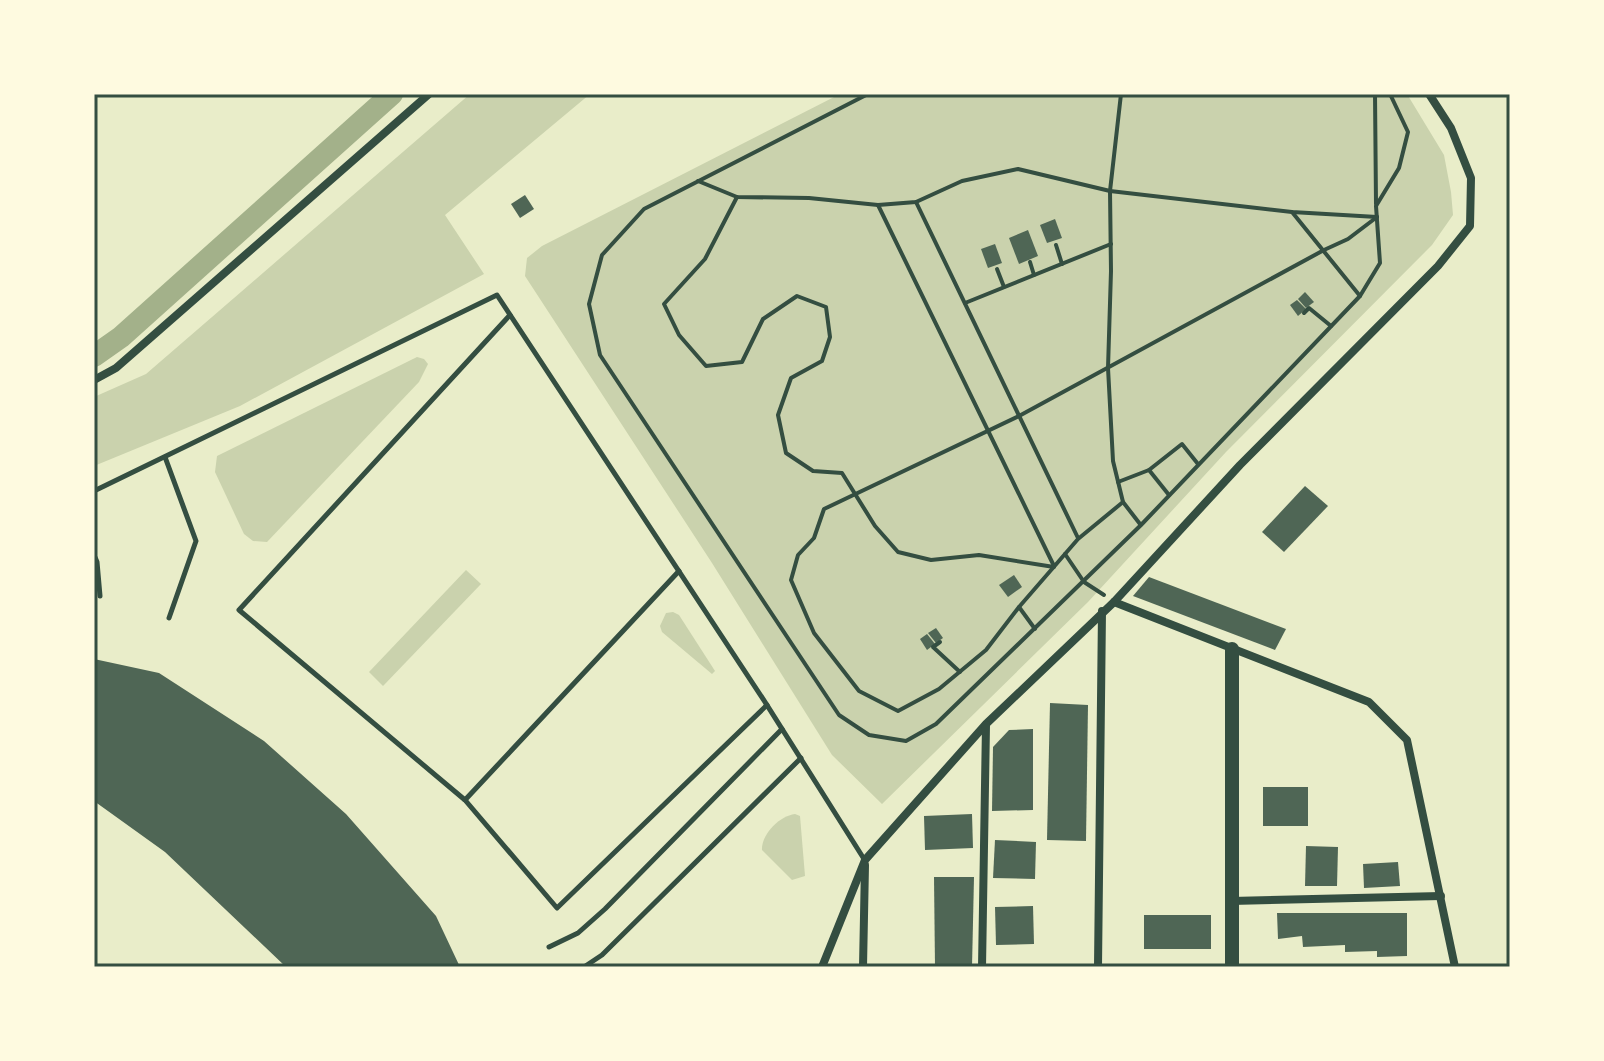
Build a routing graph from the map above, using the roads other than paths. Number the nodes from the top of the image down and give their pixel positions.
1 (429, 94) edge
2 (1429, 94) edge
3 (510, 315) junction
4 (94, 380) edge
5 (165, 457) junction
6 (94, 491) edge
7 (94, 555) edge
8 (679, 571) junction
9 (100, 596) dead end
10 (1114, 602) junction
11 (1102, 611) junction
12 (169, 618) dead end
13 (1232, 649) junction
14 (767, 705) junction
15 (986, 724) junction
16 (782, 729) junction
17 (801, 758) junction
18 (465, 800) junction
19 (865, 860) junction
20 (1441, 896) junction
21 (1231, 901) junction
22 (549, 947) dead end
23 (584, 967) edge
24 (822, 967) edge
25 (863, 967) edge
26 (982, 967) edge
27 (1098, 967) edge
28 (1232, 967) edge
29 (1455, 967) edge

1 - 4 street
2 - 10 street
3 - 5 lane
3 - 8 lane
3 - 18 lane
5 - 6 lane
5 - 12 lane
7 - 9 lane
8 - 14 lane
8 - 18 lane
10 - 11 street
10 - 13 street
11 - 15 street
11 - 27 street
13 - 20 street
13 - 21 street
14 - 16 lane
14 - 18 lane
15 - 19 street
15 - 26 street
16 - 17 lane
16 - 22 lane
17 - 19 lane
17 - 23 lane
19 - 24 street
19 - 25 street
20 - 21 street
20 - 29 street
21 - 28 street

